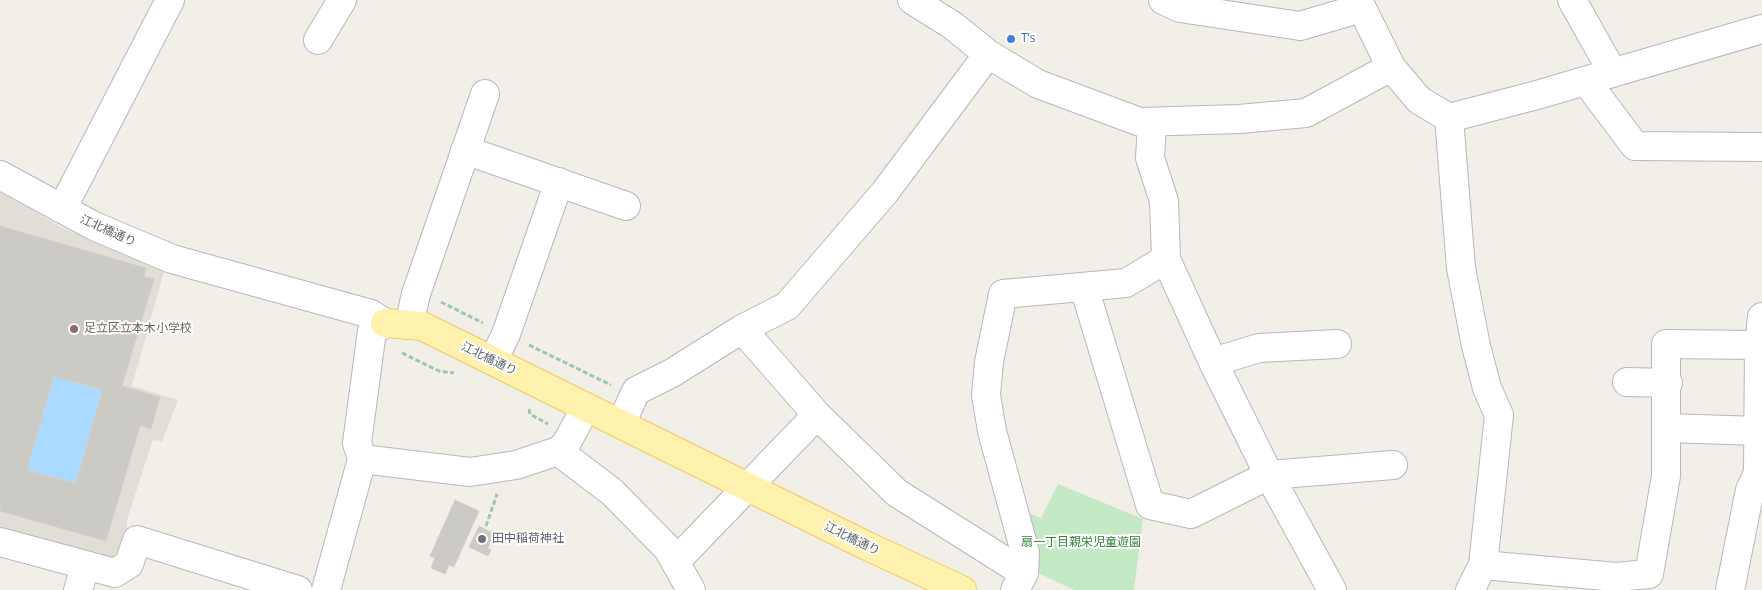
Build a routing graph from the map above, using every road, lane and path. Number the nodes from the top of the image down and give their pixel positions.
1 (170, 0) edge
2 (342, 0) edge
3 (912, 0) edge
4 (1163, 0) edge
5 (1572, 0) edge
6 (1360, 4) edge
7 (1762, 29) edge
8 (318, 40) dead end
9 (988, 54) junction
10 (1391, 67) junction
11 (1613, 73) junction
12 (1586, 81) junction
13 (485, 94) dead end
14 (1449, 118) junction
15 (1152, 123) junction
16 (1762, 146) edge
17 (465, 150) junction
18 (0, 175) edge
19 (559, 182) junction
20 (626, 206) dead end
21 (62, 209) junction
22 (1166, 259) junction
23 (1084, 287) junction
24 (1762, 317) edge
25 (397, 324) junction
26 (742, 329) junction
27 (1337, 344) dead end
28 (1759, 345) junction
29 (493, 361) junction
30 (1213, 362) junction
31 (1761, 381) edge
32 (1627, 382) dead end
33 (1668, 383) junction
34 (586, 407) junction
35 (817, 415) junction
36 (621, 424) junction
37 (1668, 428) junction
38 (1758, 431) junction
39 (558, 451) junction
40 (362, 459) junction
41 (1393, 465) dead end
42 (1268, 475) junction
43 (747, 487) junction
44 (0, 542) edge
45 (1483, 565) junction
46 (81, 578) edge
47 (682, 580) edge
48 (1019, 582) edge
49 (298, 590) edge
50 (326, 590) edge
51 (962, 590) edge
52 (1332, 590) edge
53 (1470, 590) edge
54 (1730, 590) edge

1 - 21 street
2 - 8 street
3 - 9 street
4 - 6 street
5 - 11 street
6 - 10 street
7 - 11 street
9 - 15 street
9 - 26 street
10 - 14 street
10 - 15 street
11 - 12 street
12 - 14 street
12 - 16 street
13 - 17 street
14 - 45 street
15 - 22 street
17 - 19 street
17 - 25 street
18 - 21 street, 江北橋通り
19 - 20 street
19 - 29 street
21 - 25 street, 江北橋通り
22 - 23 street
22 - 30 street
23 - 42 street
23 - 48 street
24 - 28 street
25 - 29 main road, 江北橋通り
25 - 40 street
26 - 35 street
26 - 36 street
27 - 30 street
28 - 31 street
28 - 33 street
29 - 34 main road, 江北橋通り
30 - 42 street
31 - 38 street
32 - 33 street
33 - 37 street
34 - 36 main road, 江北橋通り
34 - 39 street
35 - 43 street
35 - 48 street
36 - 43 main road, 江北橋通り
37 - 38 street
37 - 45 street
38 - 54 street
39 - 40 street
39 - 47 street
40 - 50 street
41 - 42 street
42 - 52 street
43 - 47 street
43 - 51 main road, 江北橋通り
44 - 46 street
45 - 53 street
46 - 49 street

